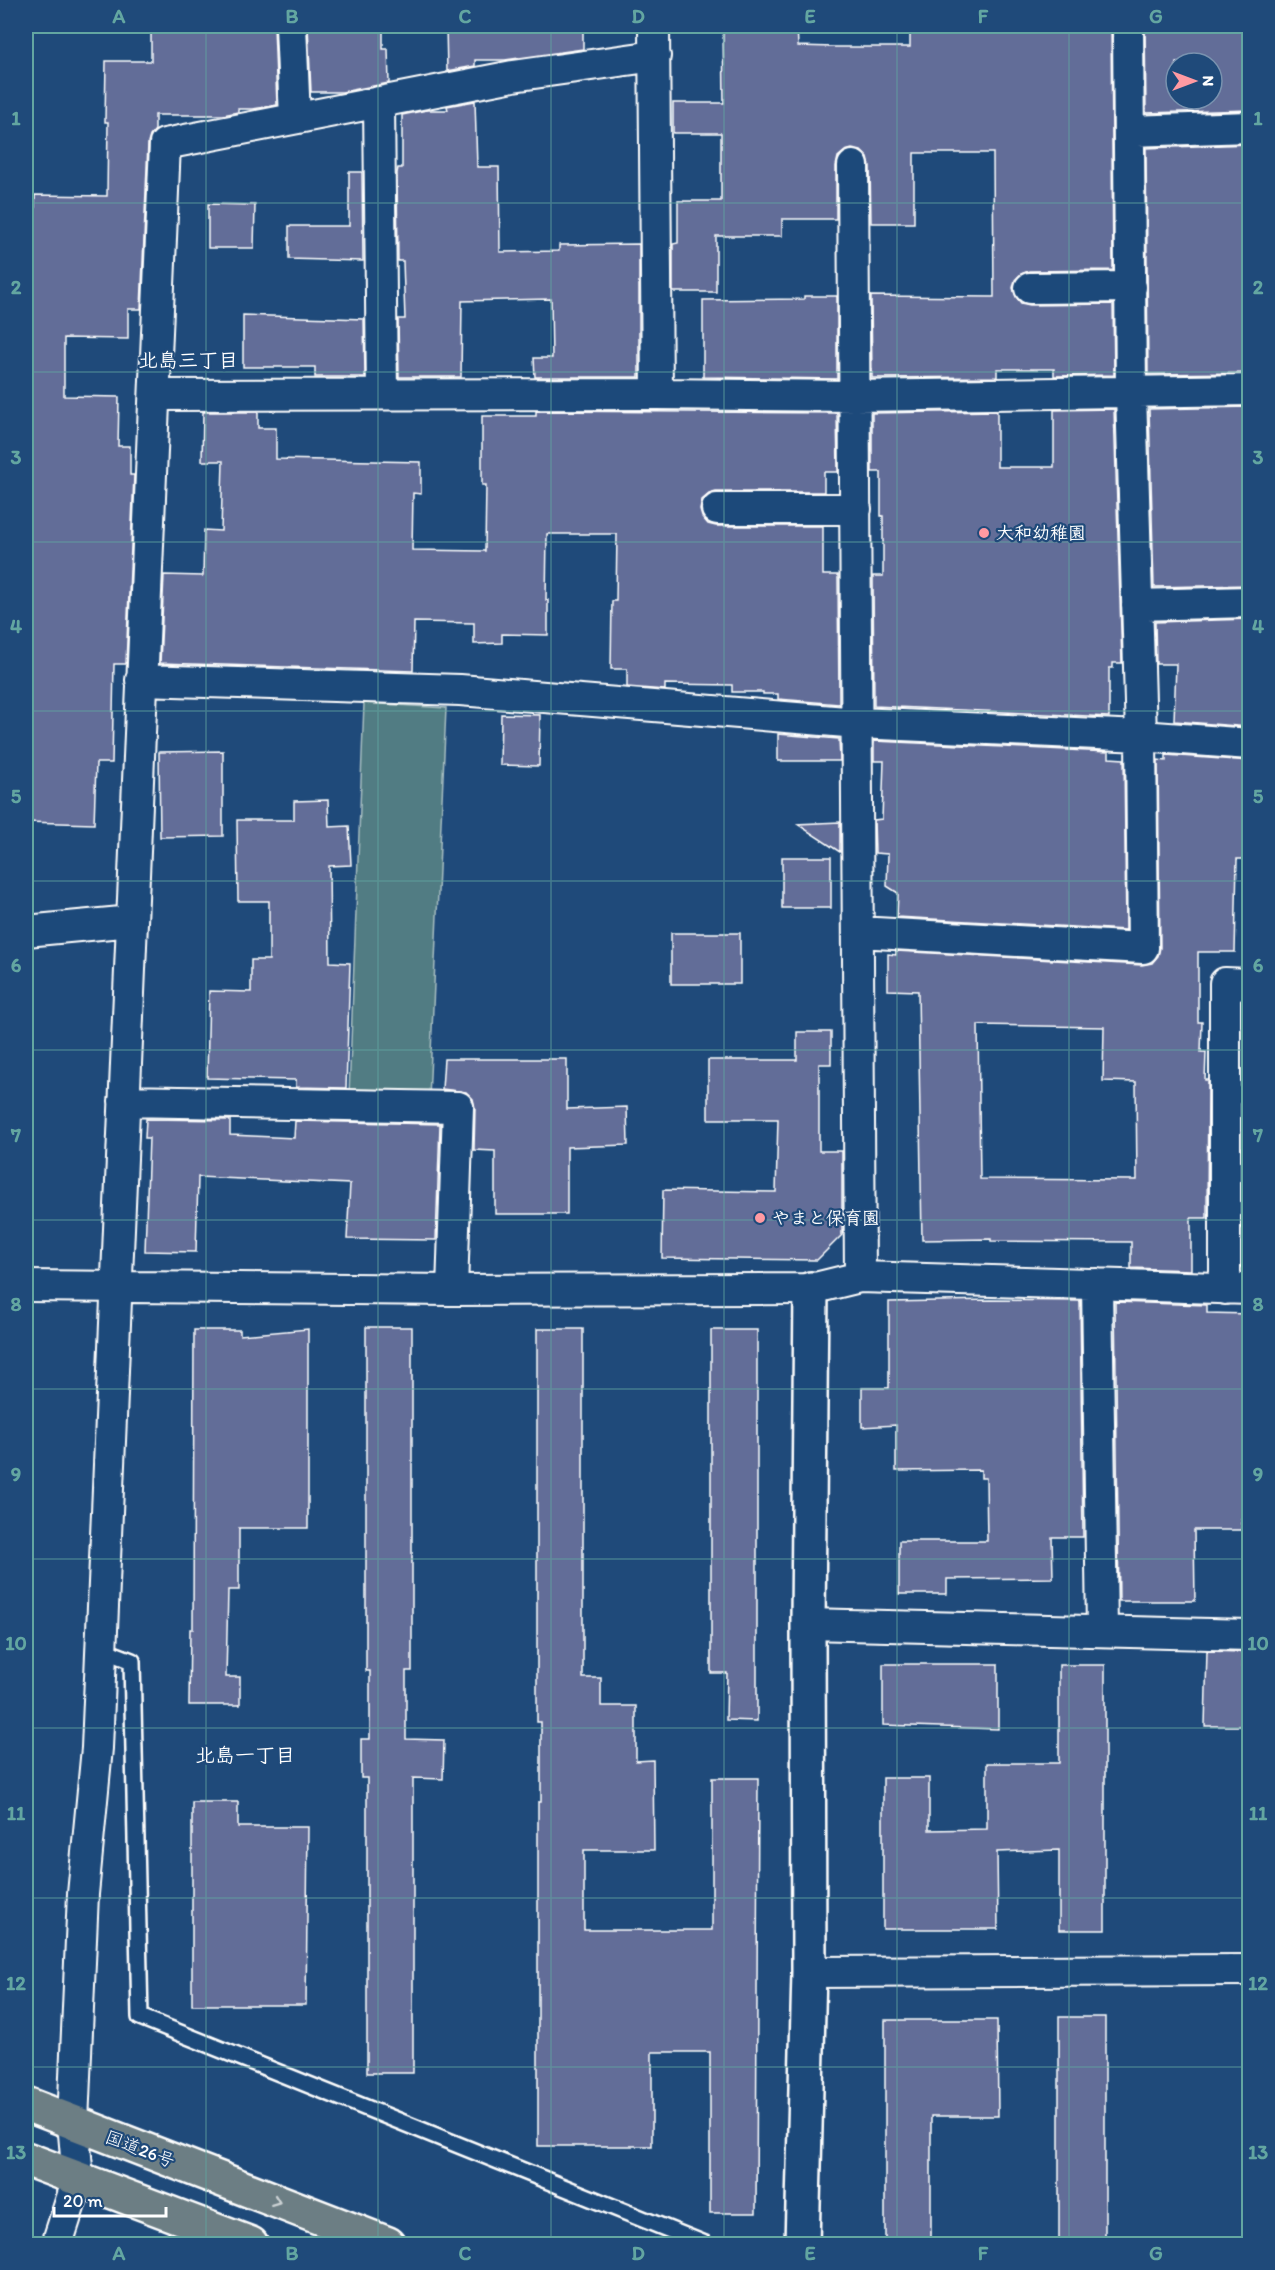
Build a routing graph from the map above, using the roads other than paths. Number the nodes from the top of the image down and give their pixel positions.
1 (291, 26) edge
2 (654, 26) edge
3 (1128, 26) edge
4 (655, 56) junction
5 (379, 102) junction
6 (295, 118) junction
7 (1250, 127) edge
8 (1130, 131) junction
9 (853, 166) dead end
10 (1131, 287) junction
11 (1030, 288) dead end
12 (1250, 390) edge
13 (1131, 392) junction
14 (382, 394) junction
15 (657, 394) junction
16 (154, 395) junction
17 (855, 396) junction
18 (717, 509) dead end
19 (856, 509) junction
20 (1250, 602) edge
21 (1137, 605) junction
22 (141, 680) junction
23 (858, 723) junction
24 (1141, 736) junction
25 (1250, 744) edge
26 (132, 921) junction
27 (26, 931) edge
28 (858, 932) junction
29 (1250, 984) edge
30 (124, 1101) junction
31 (860, 1277) junction
32 (1097, 1284) junction
33 (26, 1286) edge
34 (117, 1287) junction
35 (811, 1289) junction
36 (1237, 1289) edge
37 (452, 1290) junction
38 (808, 1624) junction
39 (1102, 1631) junction
40 (1250, 1635) edge
41 (100, 1649) junction
42 (1250, 1970) edge
43 (809, 1972) junction
44 (26, 2104) edge
45 (73, 2122) junction
46 (26, 2159) edge
47 (78, 2180) junction
48 (57, 2244) edge
49 (251, 2244) edge
50 (388, 2244) edge
51 (705, 2244) edge
52 (802, 2244) edge

1 - 6 street
2 - 4 street
3 - 8 street
4 - 5 street
4 - 15 street
5 - 6 street
5 - 14 street
6 - 16 street
7 - 8 street
8 - 10 street
9 - 17 street
10 - 11 street
10 - 13 street
12 - 13 street
13 - 17 street
13 - 21 street
14 - 15 street
14 - 16 street
15 - 17 street
16 - 22 street
17 - 19 street
18 - 19 street
19 - 23 street
20 - 21 street
21 - 24 street
22 - 23 street
22 - 26 street
23 - 24 street
23 - 28 street
24 - 25 street
24 - 28 street
26 - 27 street
26 - 30 street
28 - 31 street
29 - 36 street
30 - 34 street
30 - 37 street
31 - 32 street
31 - 35 street
32 - 36 street
32 - 39 street
33 - 34 street
34 - 37 street
34 - 41 street
35 - 37 street
35 - 38 street
38 - 39 street
38 - 43 street
39 - 40 street
41 - 45 street
41 - 51 lane
42 - 43 street
43 - 52 street
44 - 45 highway, 国道26号
45 - 47 street
45 -> 50 highway, 国道26号
46 - 47 highway
47 - 48 street
47 - 49 highway

